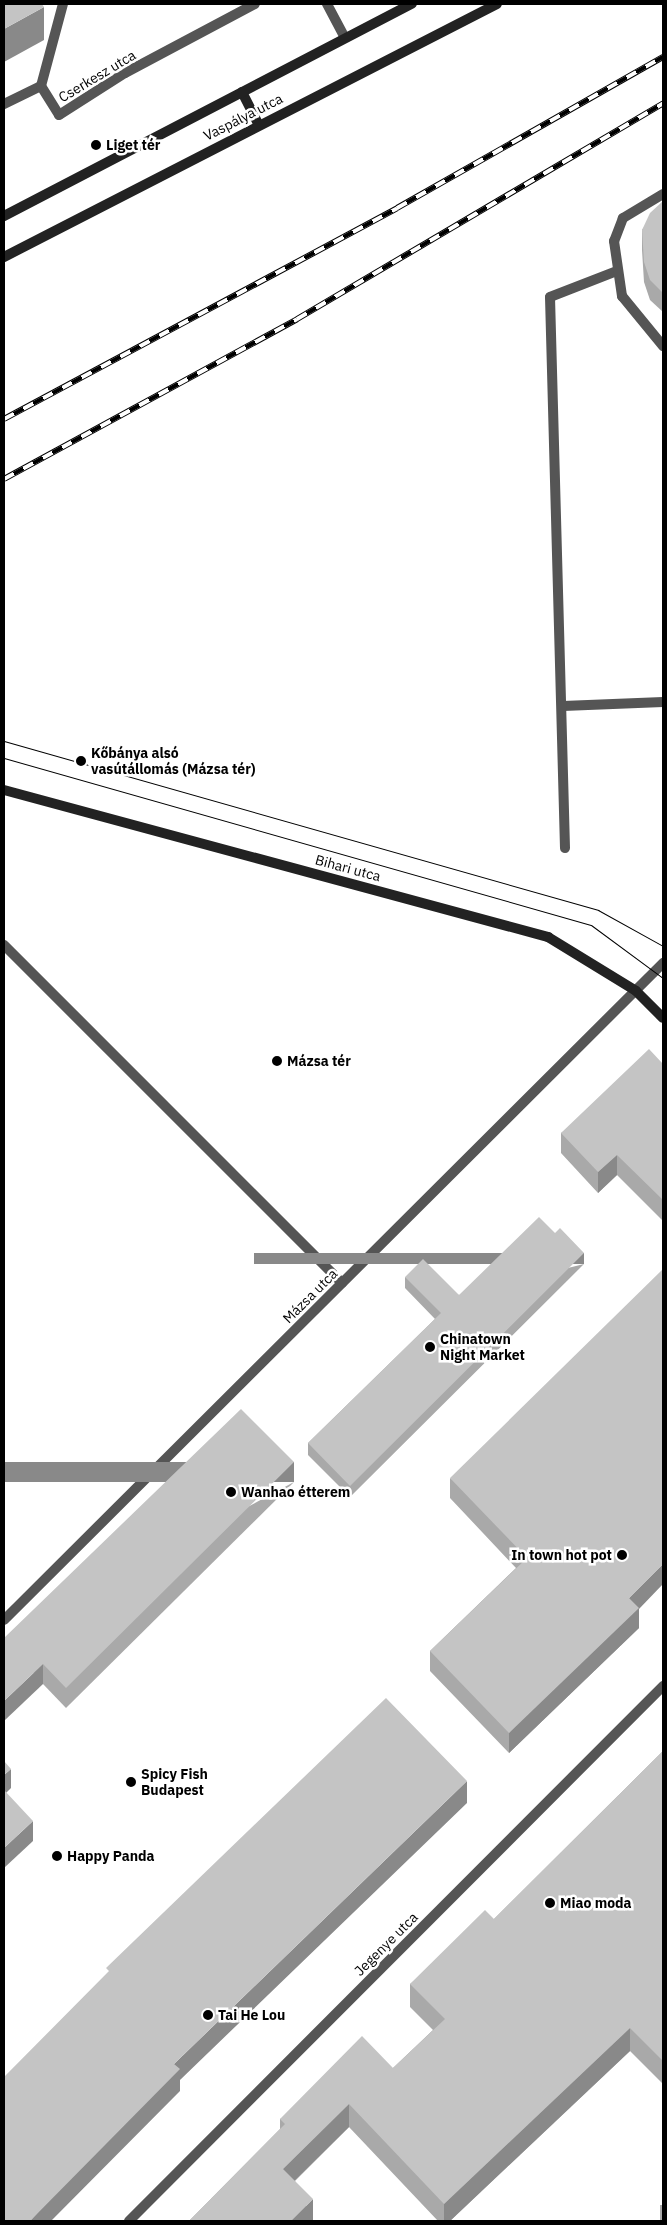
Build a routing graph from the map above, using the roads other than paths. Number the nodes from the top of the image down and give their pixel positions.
1 (63, 4) edge
2 (255, 4) edge
3 (327, 4) edge
4 (412, 4) edge
5 (497, 4) edge
6 (345, 38) junction
7 (41, 86) junction
8 (242, 92) junction
9 (4, 104) edge
10 (259, 124) junction
11 (663, 194) edge
12 (4, 216) edge
13 (4, 257) edge
14 (617, 271) junction
15 (663, 346) edge
16 (663, 702) edge
17 (563, 706) junction
18 (4, 790) edge
19 (565, 848) dead end
20 (4, 946) edge
21 (663, 963) edge
22 (636, 991) junction
23 (663, 1018) edge
24 (342, 1283) junction
25 (4, 1620) edge
26 (663, 1686) edge
27 (129, 2221) edge

1 - 7 street, Cserkesz utca
2 - 7 street, Cserkesz utca
3 - 6 street
4 - 6 main road, Vaspálya utca
5 - 10 main road, Vaspálya utca
6 - 8 main road, Vaspálya utca
7 - 9 street
8 - 10 main road
8 - 12 main road, Vaspálya utca
10 - 13 main road, Vaspálya utca
11 - 14 street
14 - 15 street
14 - 17 street
16 - 17 street
17 - 19 street
18 - 22 main road, Bihari utca
20 - 24 street
21 - 22 street
22 - 23 main road, Bihari utca
22 - 24 street, Mázsa utca
24 - 25 street, Mázsa utca
26 - 27 street, Jegenye utca

